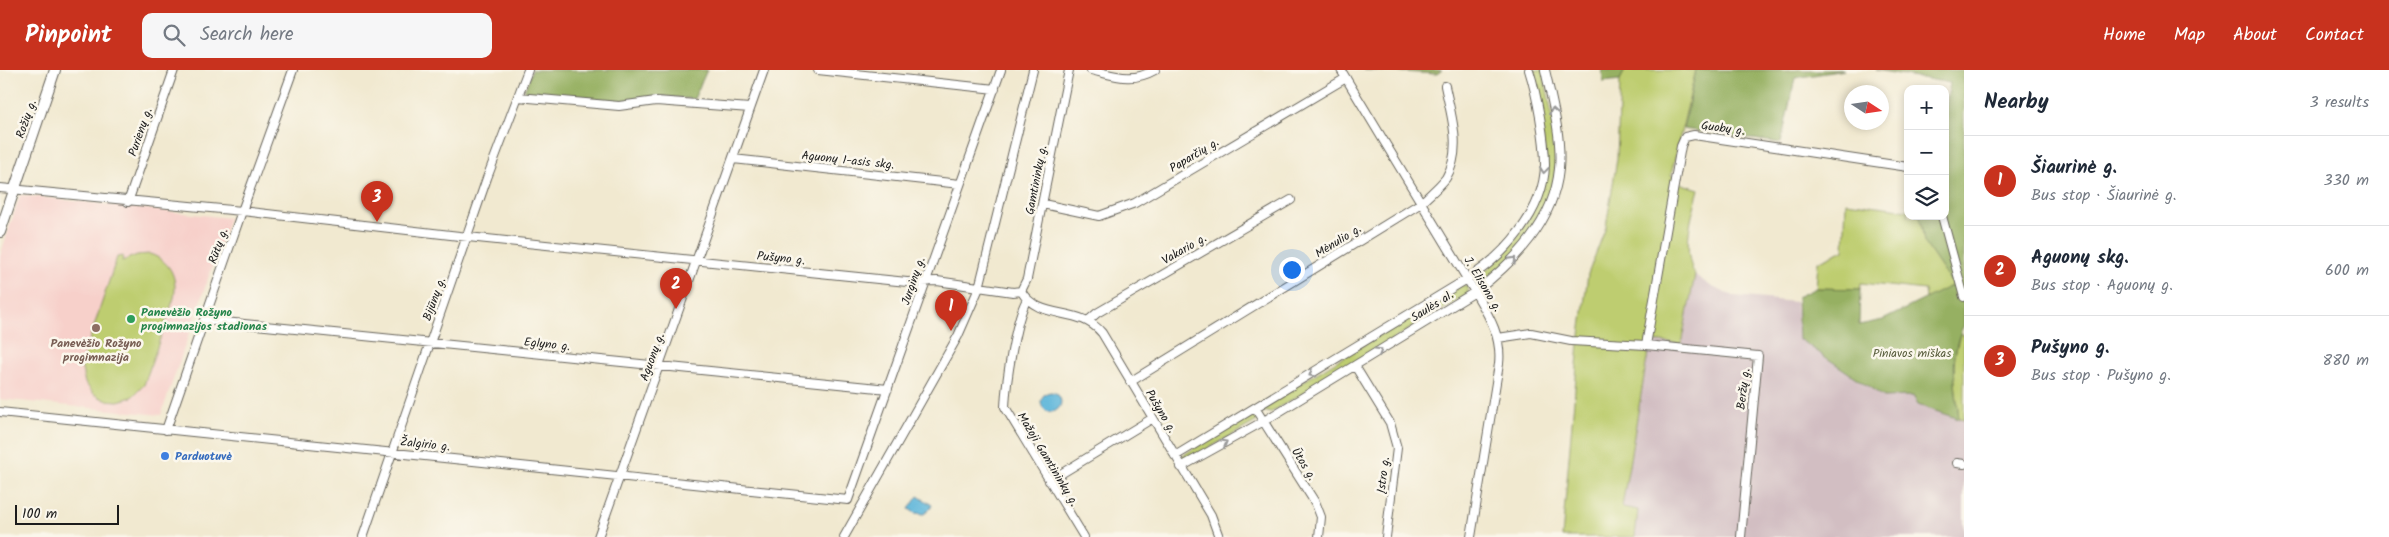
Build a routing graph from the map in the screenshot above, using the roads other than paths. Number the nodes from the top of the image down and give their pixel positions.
1 (56, 70) edge
2 (174, 70) edge
3 (293, 70) edge
4 (528, 70) edge
5 (764, 70) edge
6 (818, 70) edge
7 (1001, 70) edge
8 (1033, 70) edge
9 (1069, 70) edge
10 (1091, 70) edge
11 (1155, 70) edge
12 (1341, 70) edge
13 (1529, 70) edge
14 (1545, 70) edge
15 (1346, 78) junction
16 (1445, 86) dead end
17 (994, 88) junction
18 (518, 97) junction
19 (750, 108) junction
20 (733, 159) junction
21 (1904, 166) edge
22 (960, 184) junction
23 (0, 188) edge
24 (14, 189) junction
25 (1291, 200) dead end
26 (128, 202) junction
27 (1421, 203) junction
28 (1044, 204) junction
29 (242, 211) junction
30 (1943, 220) edge
31 (0, 232) edge
32 (468, 237) junction
33 (698, 261) junction
34 (1467, 279) junction
35 (925, 282) junction
36 (979, 288) junction
37 (1021, 291) junction
38 (1475, 292) junction
39 (1964, 297) edge
40 (1026, 301) junction
41 (205, 320) junction
42 (1089, 320) junction
43 (1498, 338) junction
44 (430, 343) junction
45 (1646, 345) junction
46 (1355, 366) junction
47 (660, 367) junction
48 (1130, 382) junction
49 (888, 390) junction
50 (1255, 408) junction
51 (0, 412) edge
52 (1152, 418) junction
53 (1264, 421) junction
54 (166, 430) junction
55 (394, 452) junction
56 (1175, 456) junction
57 (1181, 467) junction
58 (620, 476) junction
59 (1049, 481) junction
60 (848, 500) joint
61 (363, 537) edge
62 (598, 537) edge
63 (844, 537) edge
64 (1084, 537) edge
65 (1219, 537) edge
66 (1319, 537) edge
67 (1386, 537) edge
68 (1471, 537) edge
69 (1741, 537) edge

1 - 24 street, Rožių g.
2 - 26 street, Purienų g.
3 - 29 street, Rūtų g.
4 - 18 street, Bijūnų g.
5 - 19 street, Aguonų g.
6 - 17 street
7 - 17 street, Jurginų g.
8 - 36 street
9 - 28 street, Gamtininkų g.
10 - 11 street
12 - 15 street, J. Elisono g.
13 -> 34 street, Saulės al.
38 -> 14 street, Saulės al.
15 - 27 street, J. Elisono g.
15 - 28 street, Paparčių g.
16 - 27 street, Mėnulio g.
17 - 22 street, Jurginų g.
18 - 19 street
18 - 32 street, Bijūnų g.
19 - 20 street, Aguonų g.
20 - 22 street, Aguonų 1-asis skg.
20 - 33 street, Aguonų g.
21 - 45 street, Guobų g.
22 - 35 street, Jurginų g.
23 - 24 street, Pušyno g.
24 - 26 street, Pušyno g.
24 - 31 street, Rožių g.
25 - 42 street, Vakario g.
26 - 29 street, Pušyno g.
27 - 34 street, J. Elisono g.
27 - 48 street, Mėnulio g.
28 - 37 street, Gamtininkų g.
29 - 32 street, Pušyno g.
29 - 41 street, Rūtų g.
30 - 39 street
32 - 33 street, Pušyno g.
32 - 44 street, Bijūnų g.
33 - 35 street, Pušyno g.
33 - 47 street, Aguonų g.
34 - 38 street, J. Elisono g.
34 -> 50 street, Saulės al.
35 - 36 street, Pušyno g.
35 - 49 street, Jurginų g.
36 - 37 street, Pušyno g.
36 - 63 street
37 - 40 street
38 - 43 street, J. Elisono g.
46 -> 38 street, Saulės al.
40 - 42 street
40 - 59 street, Mažoji Gamtininkų g.
41 - 44 street, Eglyno g.
41 - 54 street, Rūtų g.
42 - 48 street, Pušyno g.
43 - 45 street
43 - 68 street, J. Elisono g.
44 - 47 street, Eglyno g.
44 - 55 street, Bijūnų g.
45 - 69 street, Beržų g.
46 - 53 street, Saulės al.
46 - 67 street, Įstro g.
47 - 49 street, Eglyno g.
47 - 58 street, Aguonų g.
48 - 52 street, Pušyno g.
49 - 60 street, Jurginų g.
50 - 53 street, Ūtos g.
50 - 56 street, Saulės al.
51 - 54 street, Žalgirio g.
52 - 56 street, Pušyno g.
52 - 59 street
57 -> 53 street, Saulės al.
53 - 66 street, Ūtos g.
54 - 55 street, Žalgirio g.
55 - 58 street, Žalgirio g.
55 - 61 street, Bijūnų g.
56 - 57 street, Pušyno g.
57 - 65 street, Pušyno g.
58 - 60 street, Žalgirio g.
58 - 62 street, Aguonų g.
59 - 64 street, Mažoji Gamtininkų g.

